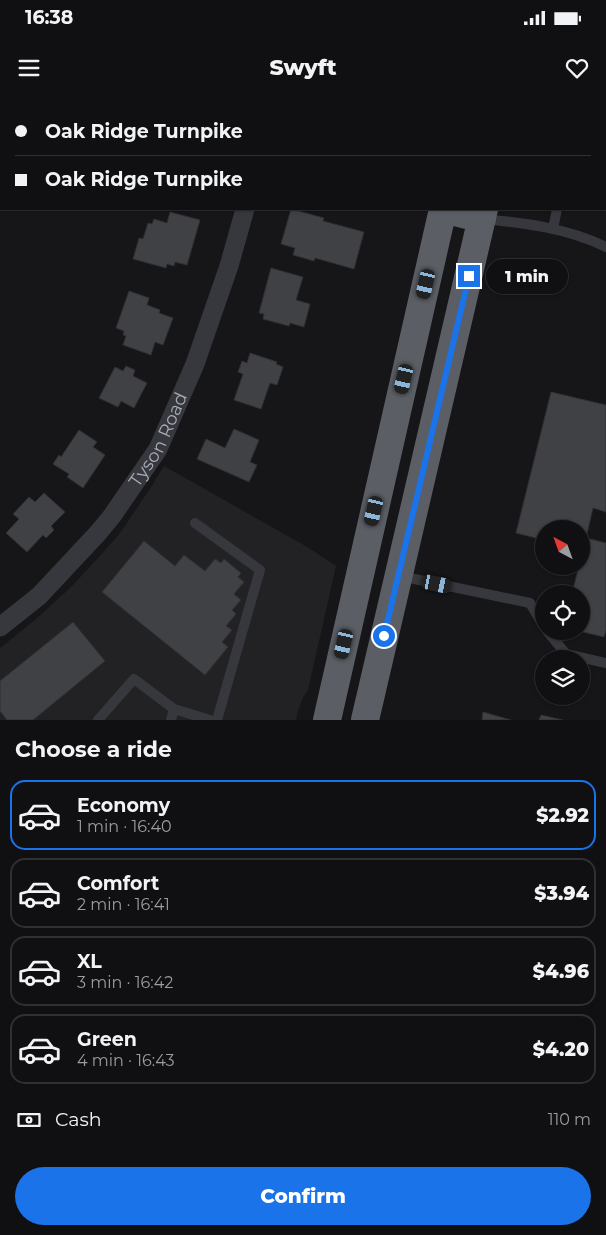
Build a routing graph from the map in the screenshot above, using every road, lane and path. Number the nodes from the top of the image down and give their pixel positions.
1 (245, 210) edge
2 (443, 210) edge
3 (451, 210) edge
4 (557, 210) edge
5 (483, 214) edge
6 (552, 229) junction
7 (606, 247) edge
8 (195, 523) dead end
9 (361, 568) junction
10 (399, 576) junction
11 (535, 612) edge
12 (388, 620) junction
13 (0, 627) edge
14 (554, 640) edge
15 (606, 663) edge
16 (174, 710) junction
17 (98, 720) edge
18 (171, 720) edge
19 (210, 720) edge
20 (217, 720) edge
21 (327, 720) edge
22 (365, 720) edge
23 (383, 720) edge

1 - 13 street, Tyson Road
2 - 9 highway
3 - 5 highway
4 - 6 lane
5 - 6 lane
5 - 10 highway
6 - 7 lane
8 - 20 lane
9 - 10 highway
9 - 21 highway
10 - 11 lane
10 - 12 highway
12 - 22 highway
12 - 23 highway
14 - 15 lane
16 - 17 lane
16 - 18 lane
16 - 19 lane

